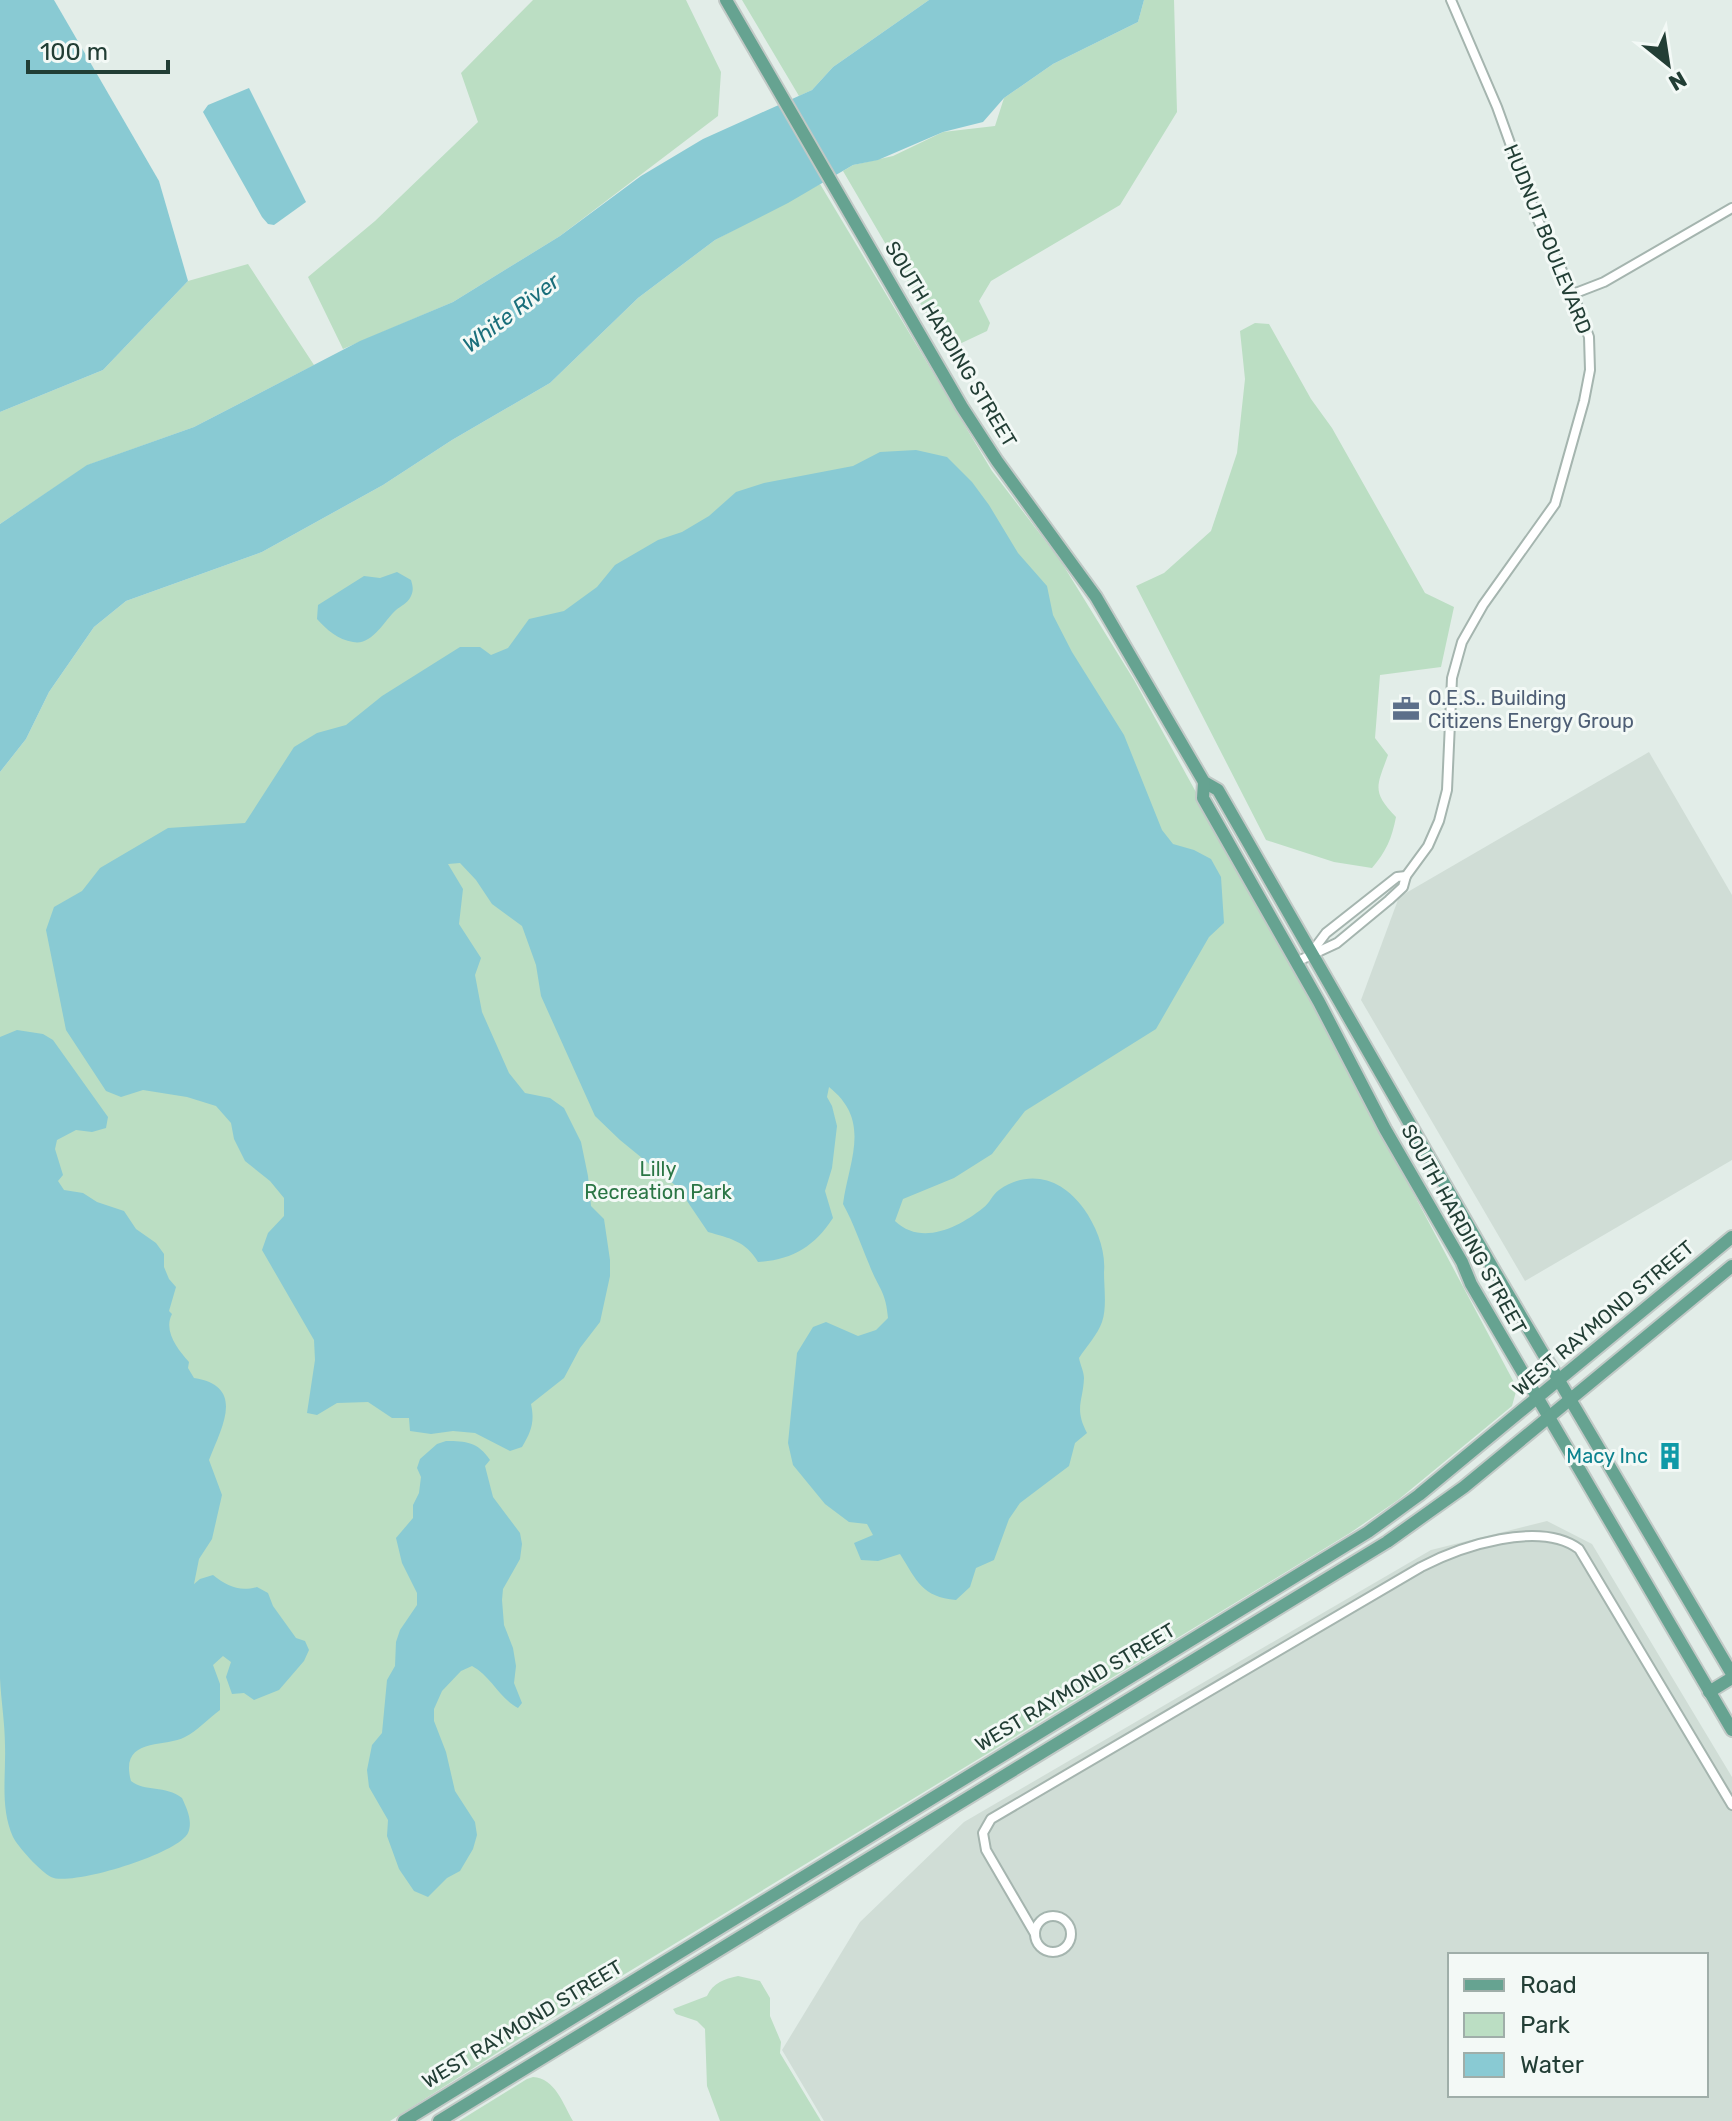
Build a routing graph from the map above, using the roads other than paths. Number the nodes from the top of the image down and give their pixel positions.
1 (726, 0) edge
2 (1451, 0) edge
3 (1732, 208) edge
4 (1573, 294) junction
5 (1204, 782) junction
6 (1406, 876) junction
7 (1311, 953) junction
8 (1296, 962) junction
9 (1456, 1205) junction
10 (1434, 1214) junction
11 (1732, 1237) edge
12 (1732, 1266) edge
13 (1560, 1379) junction
14 (1537, 1397) junction
15 (1572, 1399) junction
16 (1549, 1417) junction
17 (1732, 1676) edge
18 (1709, 1692) junction
19 (1732, 1730) edge
20 (983, 1767) junction
21 (994, 1783) junction
22 (1732, 1805) edge
23 (1022, 1912) junction
24 (1040, 1921) junction
25 (1035, 1934) junction
26 (404, 2121) edge
27 (439, 2121) edge

1 - 5 main road, SOUTH HARDING STREET
2 - 4 street, HUDNUT BOULEVARD
3 - 4 street
4 - 6 street, HUDNUT BOULEVARD
5 - 7 main road, SOUTH HARDING STREET
5 - 8 main road, SOUTH HARDING STREET
6 - 7 street, HUDNUT BOULEVARD
6 - 7 street, HUDNUT BOULEVARD
7 - 8 street, HUDNUT BOULEVARD
7 - 9 main road, SOUTH HARDING STREET
8 - 10 main road, SOUTH HARDING STREET
9 - 10 main road
9 - 13 main road, SOUTH HARDING STREET
10 - 14 main road, SOUTH HARDING STREET
11 - 13 main road, WEST RAYMOND STREET
12 - 15 main road, WEST RAYMOND STREET
13 - 14 main road, WEST RAYMOND STREET
13 - 15 main road, SOUTH HARDING STREET
14 - 16 main road, SOUTH HARDING STREET
14 - 20 main road, WEST RAYMOND STREET
15 - 16 main road, WEST RAYMOND STREET
15 - 17 main road, SOUTH HARDING STREET
16 - 18 main road, SOUTH HARDING STREET
16 - 21 main road, WEST RAYMOND STREET
17 - 18 main road
18 - 19 main road, SOUTH HARDING STREET
20 - 21 main road
20 - 26 main road, WEST RAYMOND STREET
21 - 27 main road, WEST RAYMOND STREET
22 - 23 street
23 - 24 street
23 - 25 street
24 - 25 street
24 - 25 street

